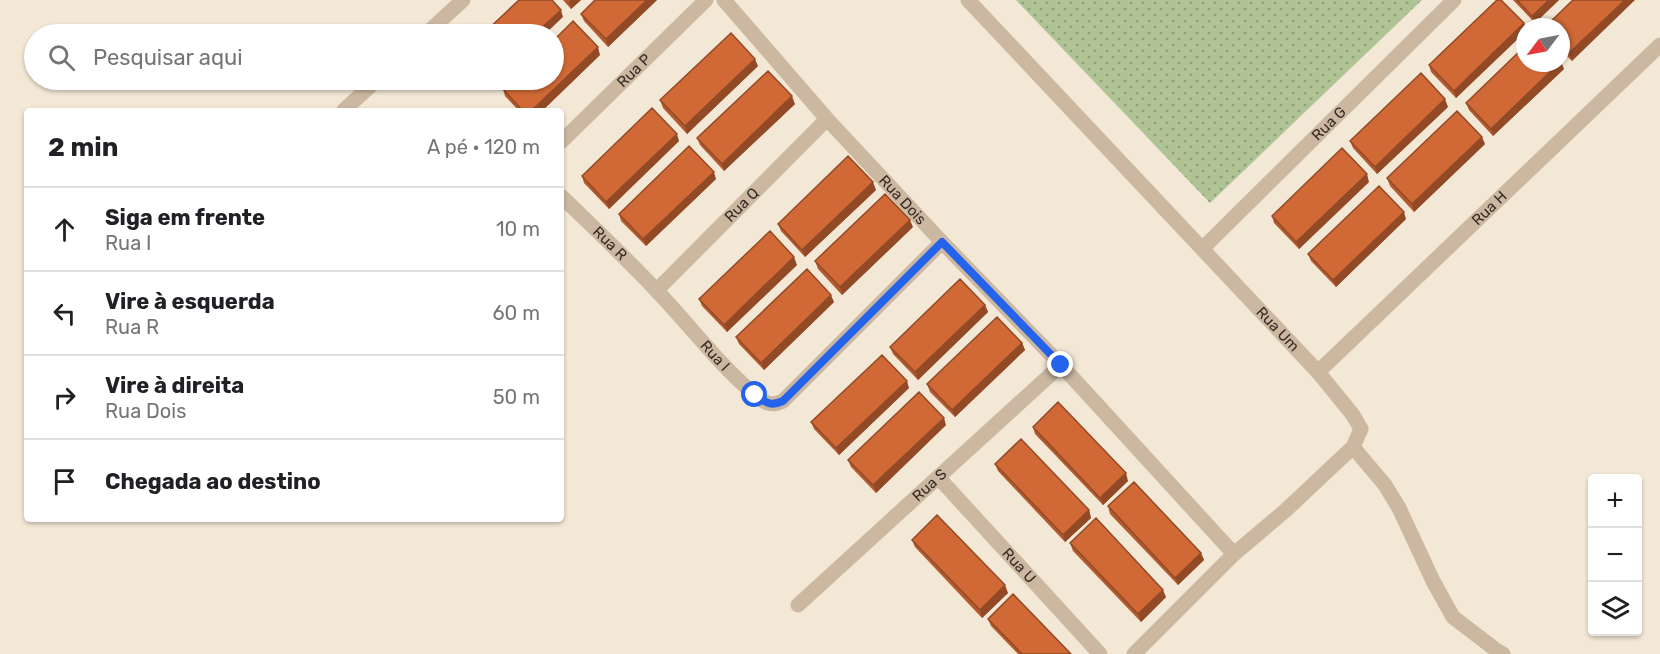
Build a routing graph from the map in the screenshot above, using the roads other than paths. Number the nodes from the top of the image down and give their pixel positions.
1 (464, 0) edge
2 (706, 0) edge
3 (724, 0) edge
4 (968, 0) edge
5 (1444, 3) edge
6 (437, 24) edge
7 (1660, 45) edge
8 (366, 90) edge
9 (346, 108) edge
10 (827, 119) junction
11 (564, 139) edge
12 (564, 199) edge
13 (942, 242) junction
14 (1203, 248) junction
15 (657, 290) junction
16 (1061, 365) junction
17 (1318, 372) junction
18 (1353, 447) junction
19 (938, 477) junction
20 (1234, 554) junction
21 (798, 605) dead end
22 (1100, 654) edge
23 (1134, 654) edge
24 (1503, 654) edge

1 - 6 street
2 - 11 street, Rua P
3 - 10 street, Rua Dois
4 - 14 street, Rua Um
5 - 14 street, Rua G
7 - 17 street, Rua H
8 - 9 street
10 - 13 street, Rua Dois
10 - 15 street, Rua Q
12 - 15 street, Rua R
13 - 15 street, Rua I
13 - 16 street, Rua Dois
14 - 17 street, Rua Um
16 - 19 street, Rua S
16 - 20 street, Rua Dois
17 - 18 street, Rua Um
18 - 20 street
18 - 24 street
19 - 21 street, Rua S
19 - 22 street, Rua U
20 - 23 street

